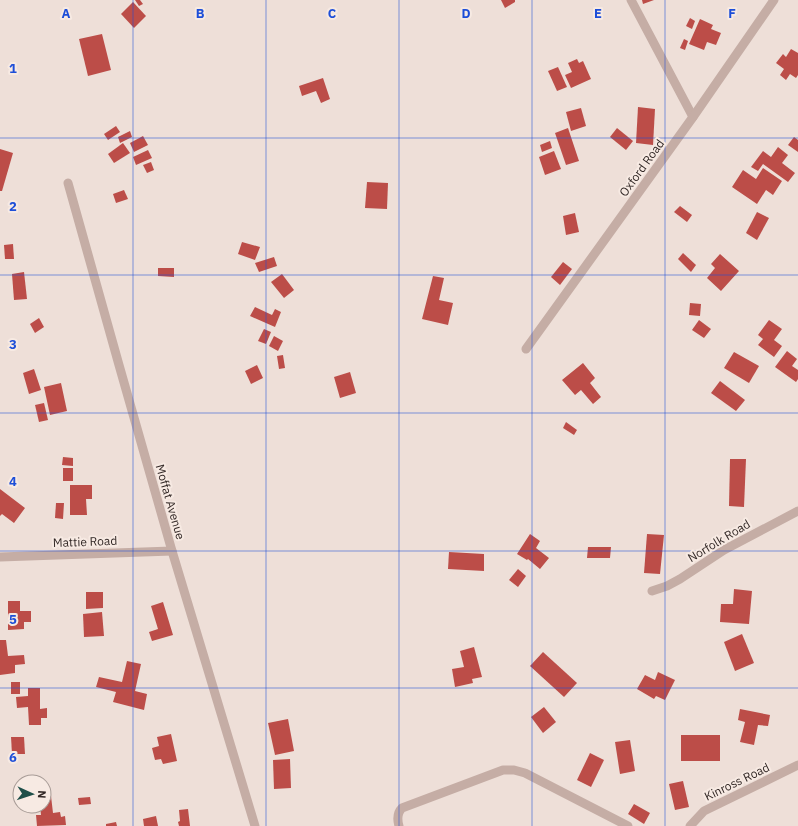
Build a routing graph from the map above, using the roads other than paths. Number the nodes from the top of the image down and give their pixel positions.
1 (631, 0) edge
2 (774, 0) edge
3 (693, 117) junction
4 (68, 183) dead end
5 (526, 349) dead end
6 (798, 511) edge
7 (172, 551) junction
8 (0, 557) edge
9 (652, 591) dead end
10 (798, 765) edge
11 (399, 825) edge
12 (255, 826) edge
13 (628, 826) edge
14 (690, 826) edge

1 - 3 street
2 - 3 street, Oxford Road
3 - 5 street, Oxford Road
4 - 7 street, Moffat Avenue
6 - 9 street, Norfolk Road
7 - 8 street, Mattie Road
7 - 12 street, Moffat Avenue
10 - 14 street, Kinross Road
11 - 13 street

